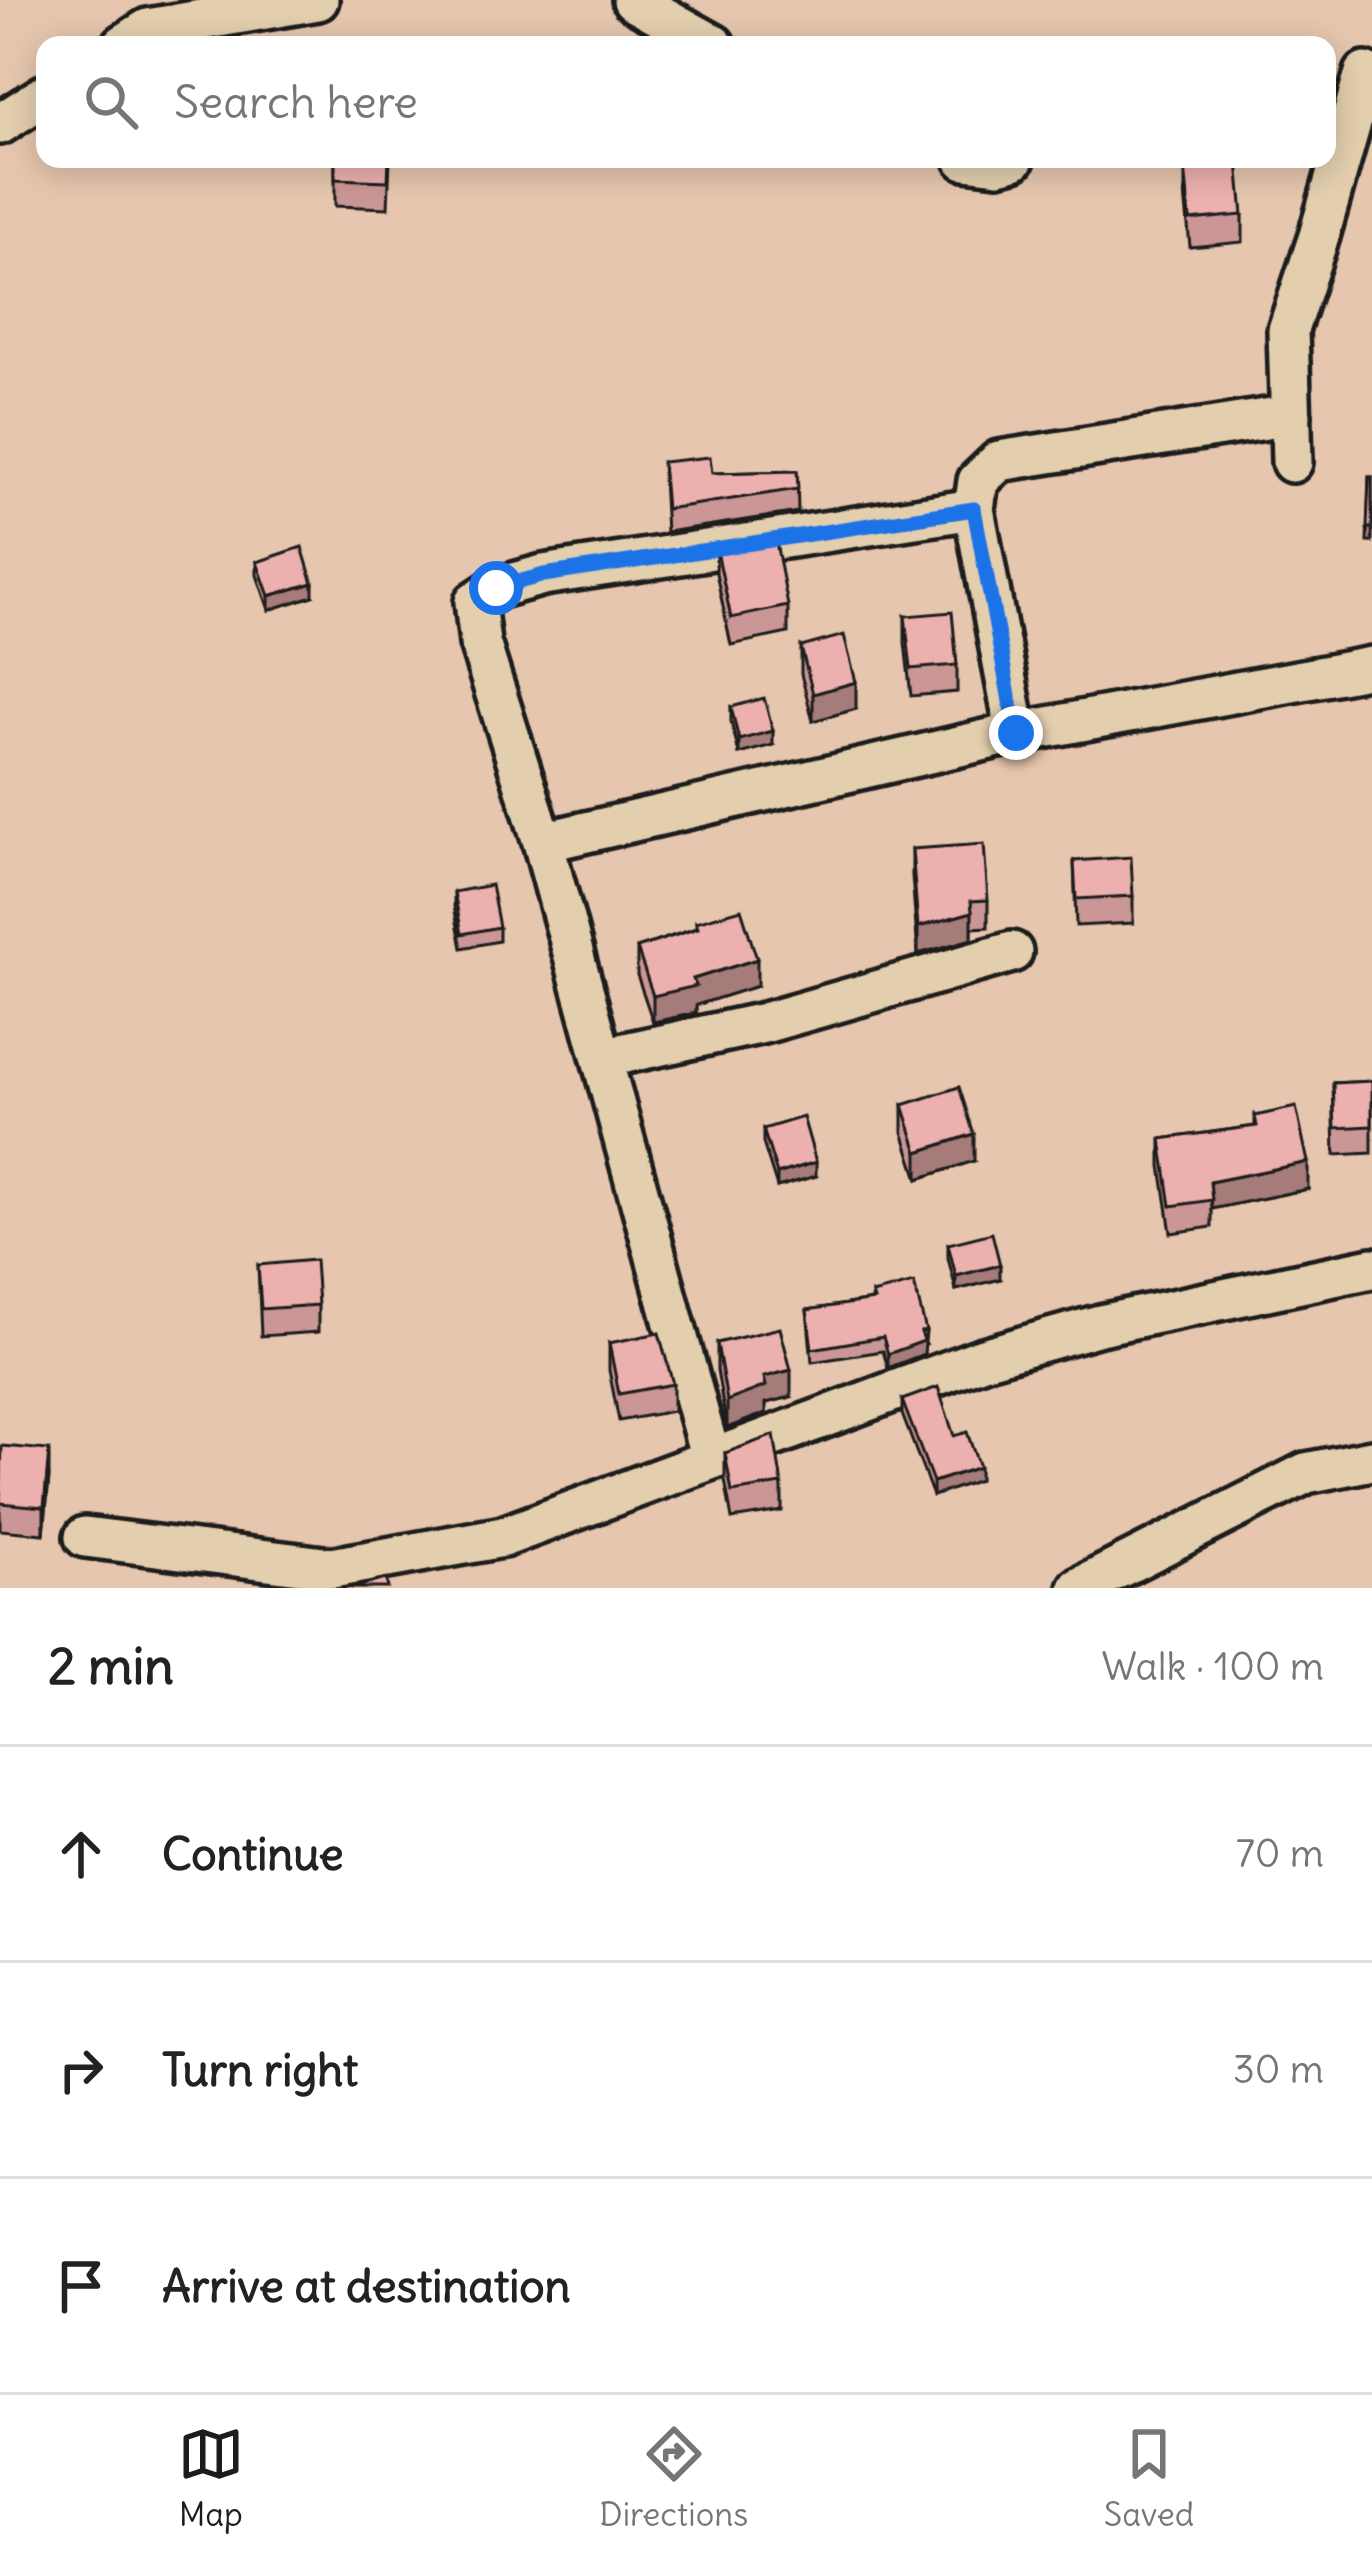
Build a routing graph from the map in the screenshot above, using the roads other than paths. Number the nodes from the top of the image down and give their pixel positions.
1 (318, 0) edge
2 (633, 0) edge
3 (137, 36) edge
4 (699, 36) edge
5 (1354, 75) edge
6 (36, 101) edge
7 (0, 124) edge
8 (1336, 158) edge
9 (1334, 168) edge
10 (1291, 416) junction
11 (1292, 463) dead end
12 (974, 509) junction
13 (1372, 667) edge
14 (1016, 733) junction
15 (544, 842) junction
16 (1012, 952) dead end
17 (602, 1058) junction
18 (1372, 1268) edge
19 (711, 1459) junction
20 (1372, 1460) edge
21 (85, 1537) dead end
22 (213, 1570) edge
23 (1079, 1588) edge

1 - 3 street
2 - 4 street
5 - 8 street
6 - 7 street
9 - 10 street
10 - 11 street
10 - 12 street
12 - 14 street
12 - 15 street
13 - 14 street
14 - 15 street
15 - 17 street
16 - 17 street
17 - 19 street
18 - 19 street
19 - 22 street
20 - 23 street
21 - 22 street

